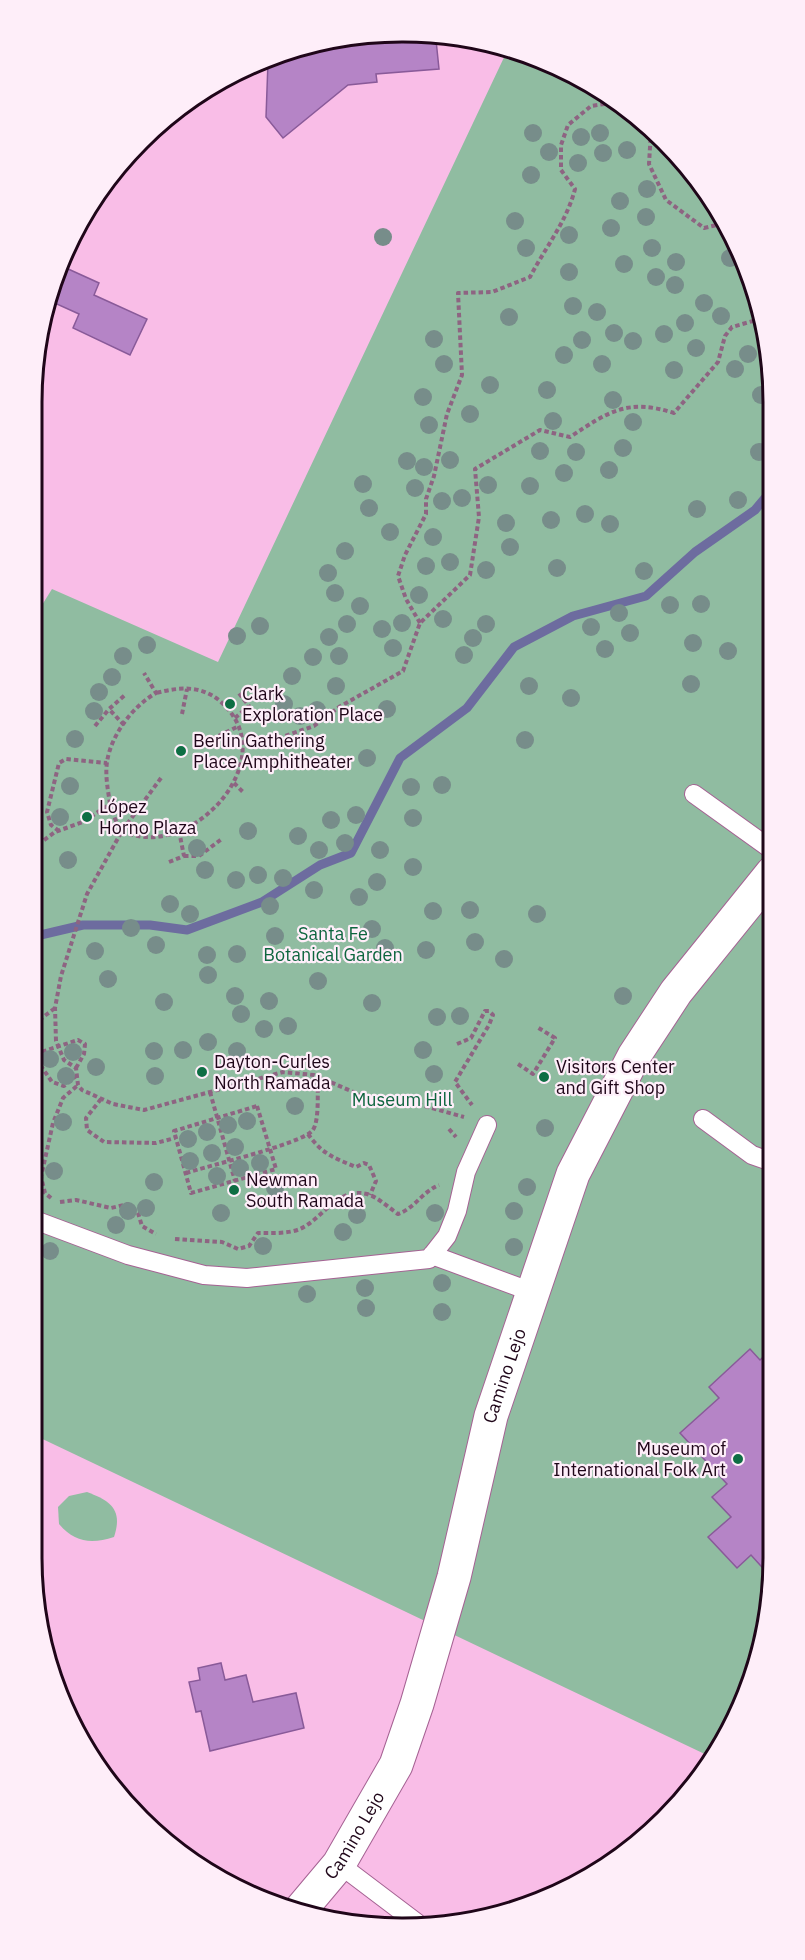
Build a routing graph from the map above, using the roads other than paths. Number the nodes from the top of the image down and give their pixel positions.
1 (694, 794) dead end
2 (763, 844) edge
3 (763, 884) edge
4 (703, 1119) dead end
5 (487, 1125) road end
6 (763, 1159) edge
7 (42, 1224) edge
8 (432, 1255) junction
9 (532, 1292) junction
10 (339, 1864) junction
11 (305, 1905) edge
12 (410, 1918) edge

1 - 2 lane
3 - 9 street, Camino Lejo
4 - 6 lane
5 - 8 lane
7 - 8 lane
8 - 9 lane
9 - 10 street, Camino Lejo
10 - 11 street, Camino Lejo
10 - 12 lane

